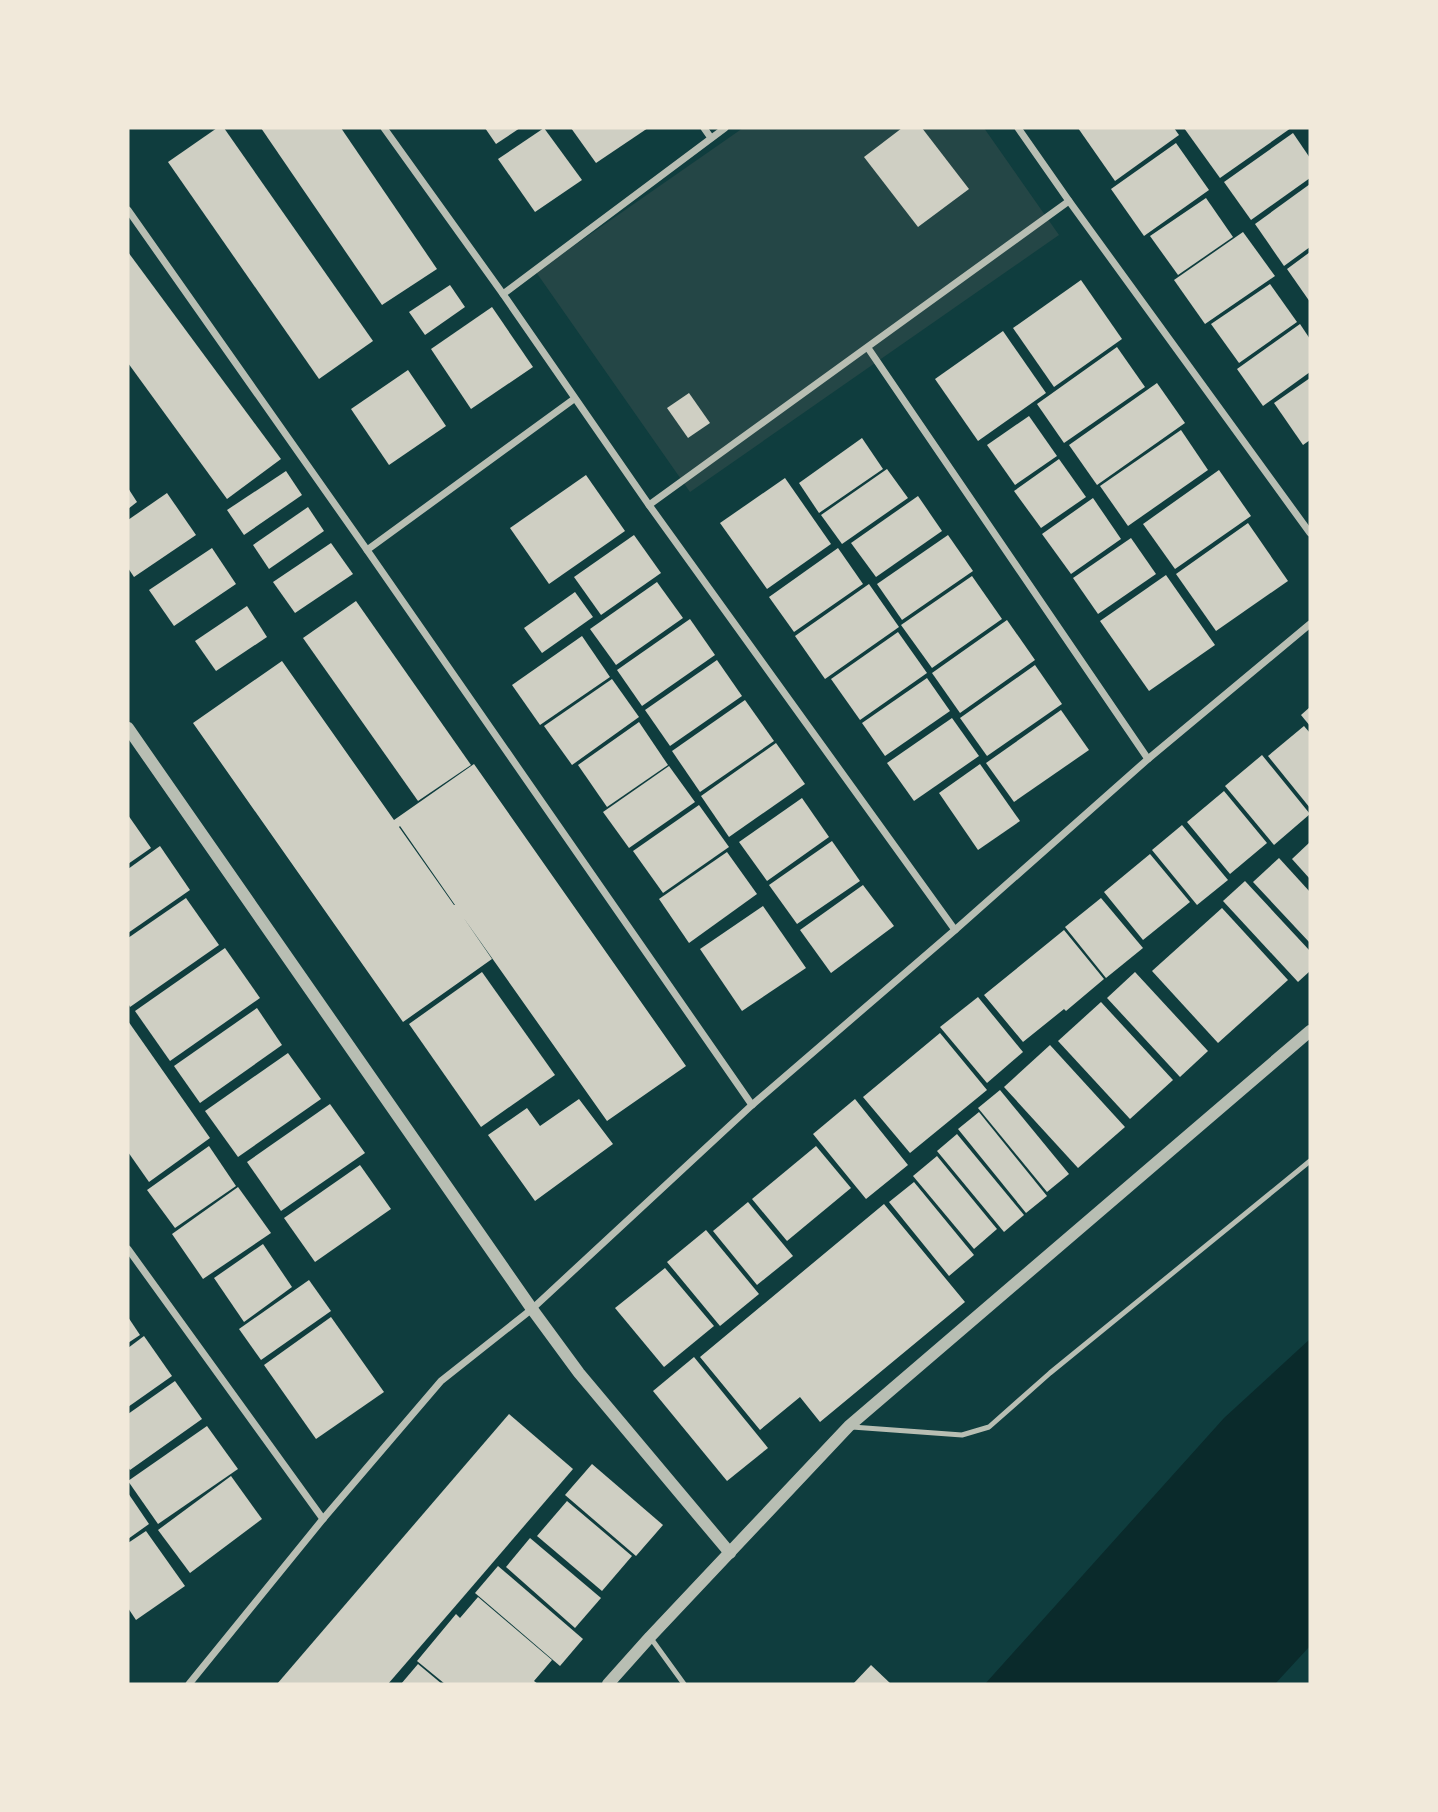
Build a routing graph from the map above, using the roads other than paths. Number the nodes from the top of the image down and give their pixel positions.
1 (384, 128) edge
2 (704, 128) edge
3 (724, 128) edge
4 (1018, 128) edge
5 (711, 138) junction
6 (1069, 201) junction
7 (128, 210) edge
8 (503, 293) junction
9 (867, 348) junction
10 (575, 398) junction
11 (649, 505) junction
12 (1310, 533) edge
13 (367, 550) junction
14 (1310, 624) edge
15 (128, 728) edge
16 (1148, 759) junction
17 (955, 930) junction
18 (1310, 1031) edge
19 (752, 1105) junction
20 (1310, 1161) edge
21 (128, 1249) edge
22 (532, 1309) junction
23 (849, 1426) junction
24 (323, 1519) junction
25 (730, 1553) junction
26 (650, 1637) junction
27 (189, 1684) edge
28 (608, 1684) edge
29 (684, 1684) edge

1 - 8 street
2 - 5 street
3 - 5 street
4 - 6 street
5 - 8 street
6 - 9 street
6 - 12 street
7 - 13 street
8 - 10 street
9 - 11 street
9 - 16 street
10 - 11 street
10 - 13 street
11 - 17 street
13 - 19 street
14 - 16 street
15 - 22 street
16 - 17 street
17 - 19 street
18 - 23 street
19 - 22 street
20 - 23 lane
21 - 24 street
22 - 24 street
22 - 25 street
23 - 25 street
24 - 27 street
25 - 26 street
26 - 28 street
26 - 29 lane

